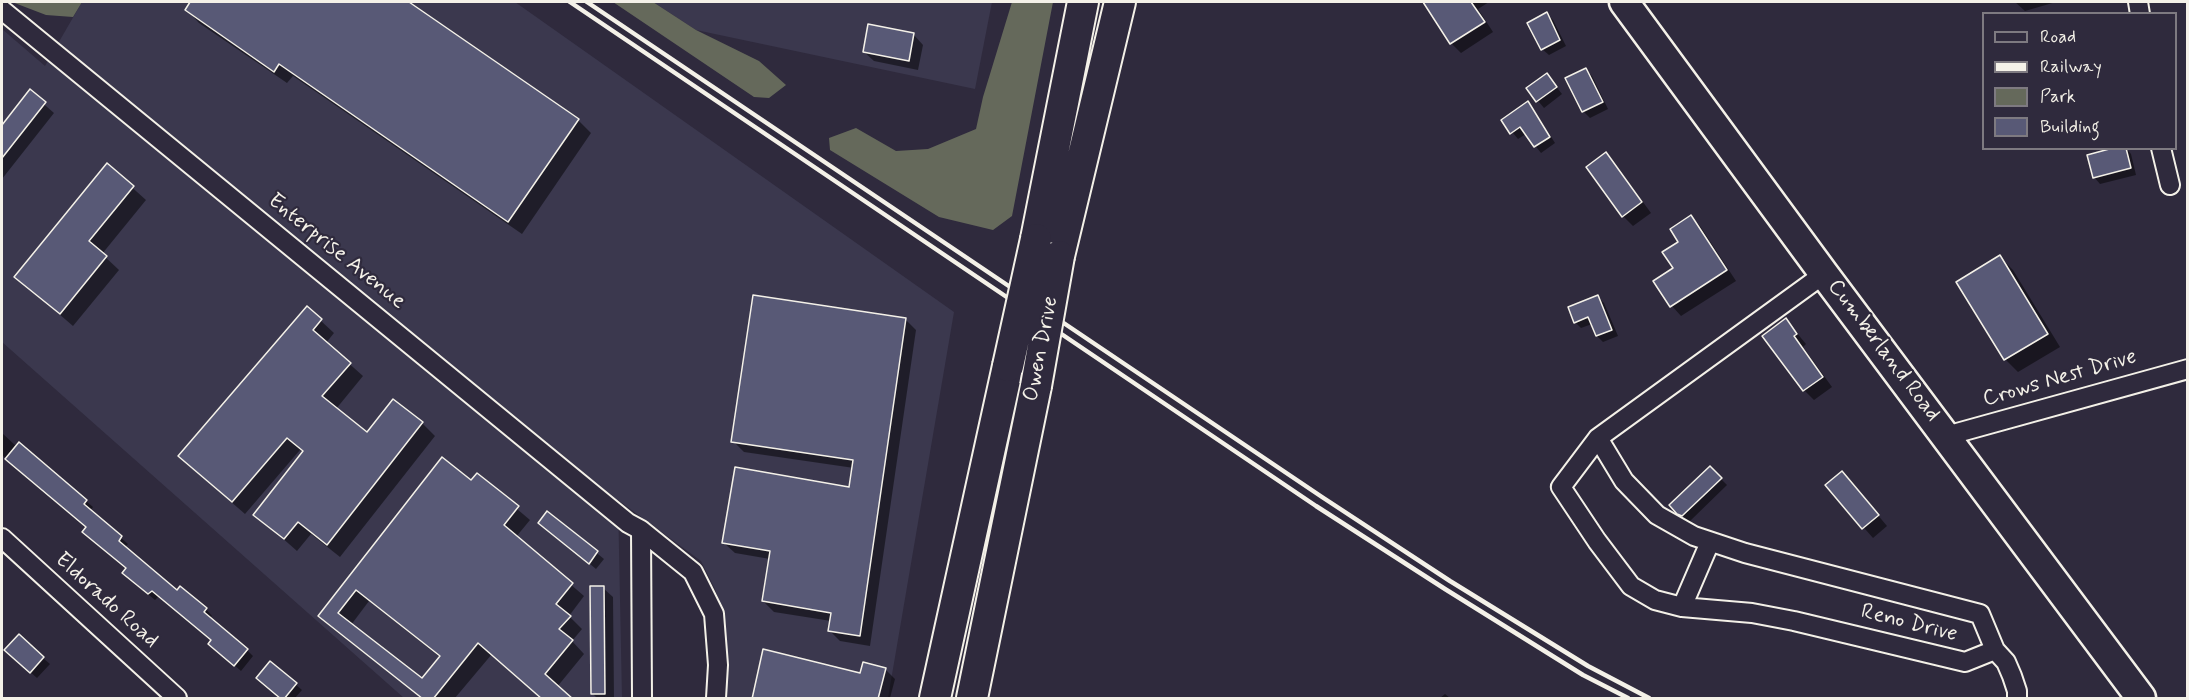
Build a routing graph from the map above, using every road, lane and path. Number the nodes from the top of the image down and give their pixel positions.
1 (1083, 2) edge
2 (1120, 2) edge
3 (1625, 2) edge
4 (2, 10) edge
5 (2161, 150) edge
6 (2170, 185) dead end
7 (1048, 248) junction
8 (1824, 274) junction
9 (2187, 369) edge
10 (1946, 436) junction
11 (1598, 438) junction
12 (641, 530) junction
13 (2, 538) edge
14 (1710, 542) junction
15 (1682, 607) junction
16 (1995, 650) junction
17 (169, 696) edge
18 (642, 699) edge
19 (716, 699) edge
20 (935, 699) edge
21 (972, 699) edge
22 (2017, 699) edge
23 (2142, 699) edge

1 - 7 highway, Owen Drive
2 - 7 highway, Owen Drive
3 - 8 main road, Cumberland Road
4 - 12 street, Enterprise Avenue
5 - 6 street
7 - 20 highway, Owen Drive, bridge
7 - 21 highway, Owen Drive, bridge
8 - 10 main road, Cumberland Road
8 - 11 street, Reno Drive
9 - 10 street, Crows Nest Drive
10 - 23 main road, Cumberland Road
11 - 14 street, Reno Drive
11 - 15 street, Reno Drive
12 - 18 street
12 - 19 street, Enterprise Avenue
13 - 17 street, Eldorado Road
14 - 15 street
14 - 16 street, Reno Drive
15 - 16 street, Reno Drive
16 - 22 street

